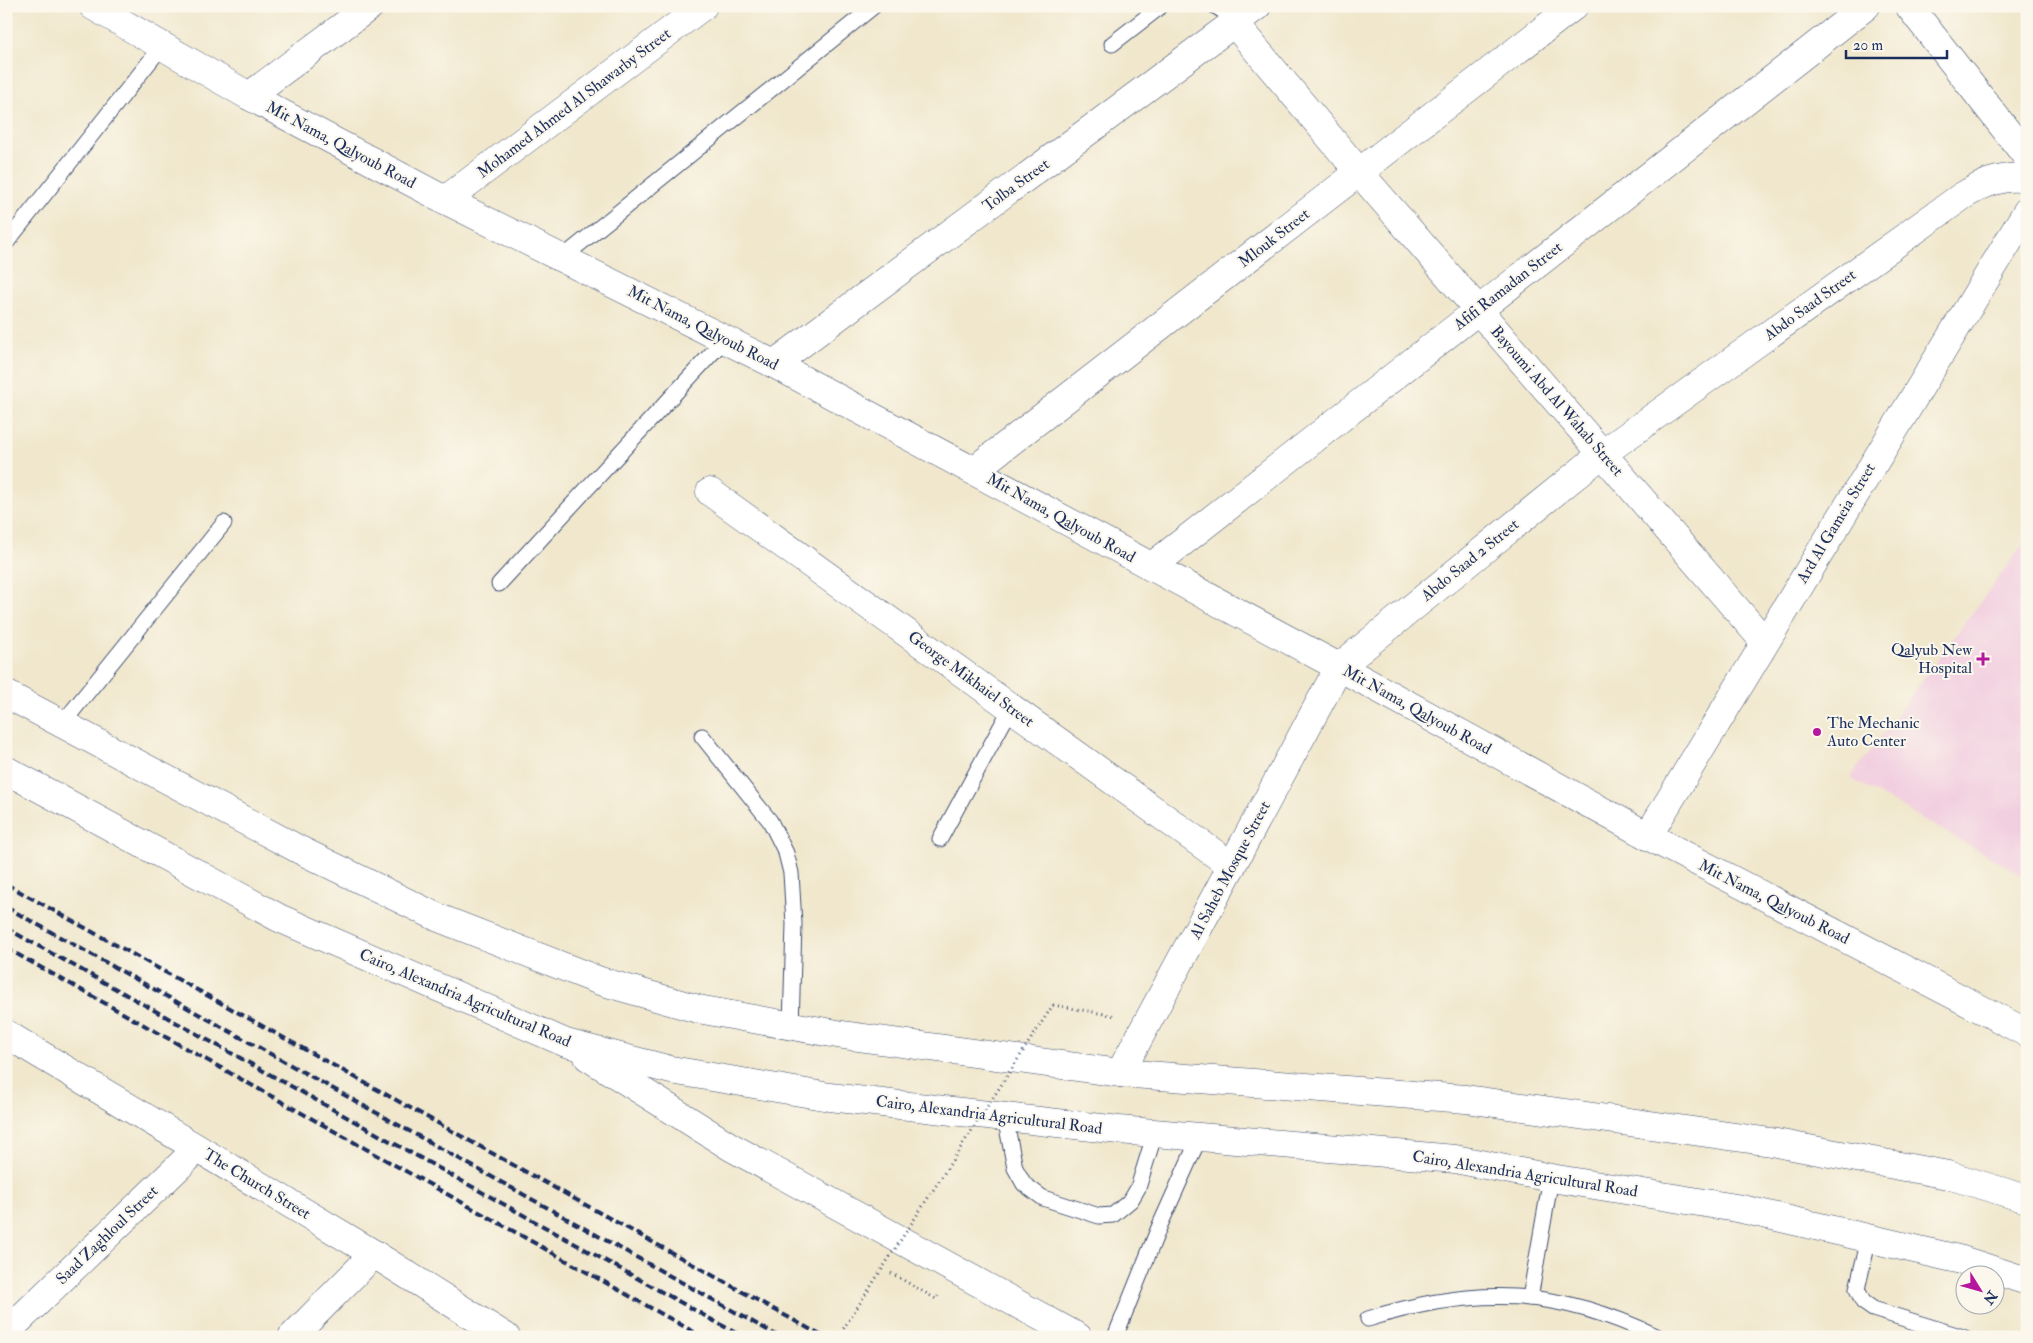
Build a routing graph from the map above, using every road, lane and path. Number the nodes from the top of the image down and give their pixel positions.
1 (93, 6) edge
2 (370, 6) edge
3 (704, 6) edge
4 (874, 6) edge
5 (1161, 6) edge
6 (1257, 6) edge
7 (1574, 6) edge
8 (1866, 6) edge
9 (1909, 6) edge
10 (1224, 15) edge
11 (1112, 44) dead end
12 (162, 46) junction
13 (250, 96) junction
14 (2027, 157) edge
15 (1359, 172) junction
16 (2027, 178) edge
17 (445, 200) junction
18 (2027, 210) edge
19 (6, 243) edge
20 (562, 258) junction
21 (1478, 310) junction
22 (725, 339) junction
23 (774, 364) junction
24 (1602, 454) junction
25 (974, 470) junction
26 (710, 492) dead end
27 (224, 523) dead end
28 (1151, 567) junction
29 (499, 584) dead end
30 (1764, 641) junction
31 (1339, 667) junction
32 (6, 694) edge
33 (1011, 708) junction
34 (62, 724) junction
35 (702, 736) dead end
36 (6, 770) edge
37 (1648, 836) junction
38 (940, 839) dead end
39 (1232, 866) junction
40 (1108, 1015) dead end
41 (790, 1026) junction
42 (2027, 1033) edge
43 (6, 1034) edge
44 (566, 1043) junction
45 (1120, 1073) junction
46 (1005, 1118) junction
47 (1154, 1134) junction
48 (1200, 1136) junction
49 (197, 1148) junction
50 (1550, 1178) junction
51 (2027, 1199) edge
52 (1870, 1238) junction
53 (374, 1254) junction
54 (882, 1268) junction
55 (2027, 1281) edge
56 (1530, 1298) junction
57 (936, 1299) dead end
58 (1368, 1319) dead end
59 (18, 1322) edge
60 (292, 1337) edge
61 (506, 1337) edge
62 (838, 1337) edge
63 (1078, 1337) edge
64 (1115, 1337) edge
65 (1658, 1337) edge
66 (1962, 1337) edge

1 - 12 main road, Mit Nama, Qalyoub Road
2 - 13 main road
3 - 17 main road, Mohamed Ahmed Al Shawarby Street
4 - 20 lane
5 - 11 lane
6 - 10 main road, Tolba Street
7 - 15 main road, Mlouk Street
8 - 21 main road, Afifi Ramadan Street
9 - 14 main road
10 - 15 main road, Bayoumi Abd Al Wahab Street
10 - 23 main road, Tolba Street
12 - 13 main road, Mit Nama, Qalyoub Road
12 - 19 lane
13 - 17 main road, Mit Nama, Qalyoub Road
15 - 21 main road, Bayoumi Abd Al Wahab Street
15 - 25 main road, Mlouk Street
16 - 24 main road, Abdo Saad Street
17 - 20 main road, Mit Nama, Qalyoub Road
18 - 30 main road, Ard Al Gameia Street
20 - 22 main road, Mit Nama, Qalyoub Road
21 - 24 main road, Bayoumi Abd Al Wahab Street
21 - 28 main road, Afifi Ramadan Street
22 - 23 main road, Mit Nama, Qalyoub Road
22 - 29 lane
23 - 25 main road, Mit Nama, Qalyoub Road
24 - 30 main road, Bayoumi Abd Al Wahab Street
24 - 31 main road, Abdo Saad 2 Street
25 - 28 main road, Mit Nama, Qalyoub Road
26 - 33 main road, George Mikhaiel Street
27 - 34 lane
28 - 31 main road, Mit Nama, Qalyoub Road
30 - 37 main road, Ard Al Gameia Street
31 - 37 main road, Mit Nama, Qalyoub Road
31 - 39 main road, Al Saheb Mosque Street
32 - 34 main road
33 - 38 lane
33 - 39 main road, George Mikhaiel Street
34 - 41 main road
35 - 41 lane
36 - 44 main road, Cairo, Alexandria Agricultural Road
37 - 42 main road, Mit Nama, Qalyoub Road
39 - 45 main road, Al Saheb Mosque Street
40 - 54 path, bridge
41 - 45 main road
43 - 49 main road, The Church Street
44 - 46 main road, Cairo, Alexandria Agricultural Road
44 - 63 main road
45 - 51 main road
46 - 47 main road, Cairo, Alexandria Agricultural Road
46 - 47 lane
47 - 48 main road, Cairo, Alexandria Agricultural Road
48 - 50 main road, Cairo, Alexandria Agricultural Road
48 - 64 lane
49 - 53 main road, The Church Street
49 - 59 main road, Saad Zaghloul Street
50 - 52 main road, Cairo, Alexandria Agricultural Road
50 - 56 lane
52 - 55 main road, Cairo, Alexandria Agricultural Road
52 - 66 lane
53 - 60 main road
53 - 61 main road, The Church Street
54 - 57 path
54 - 62 path, bridge
56 - 58 lane
56 - 65 lane

